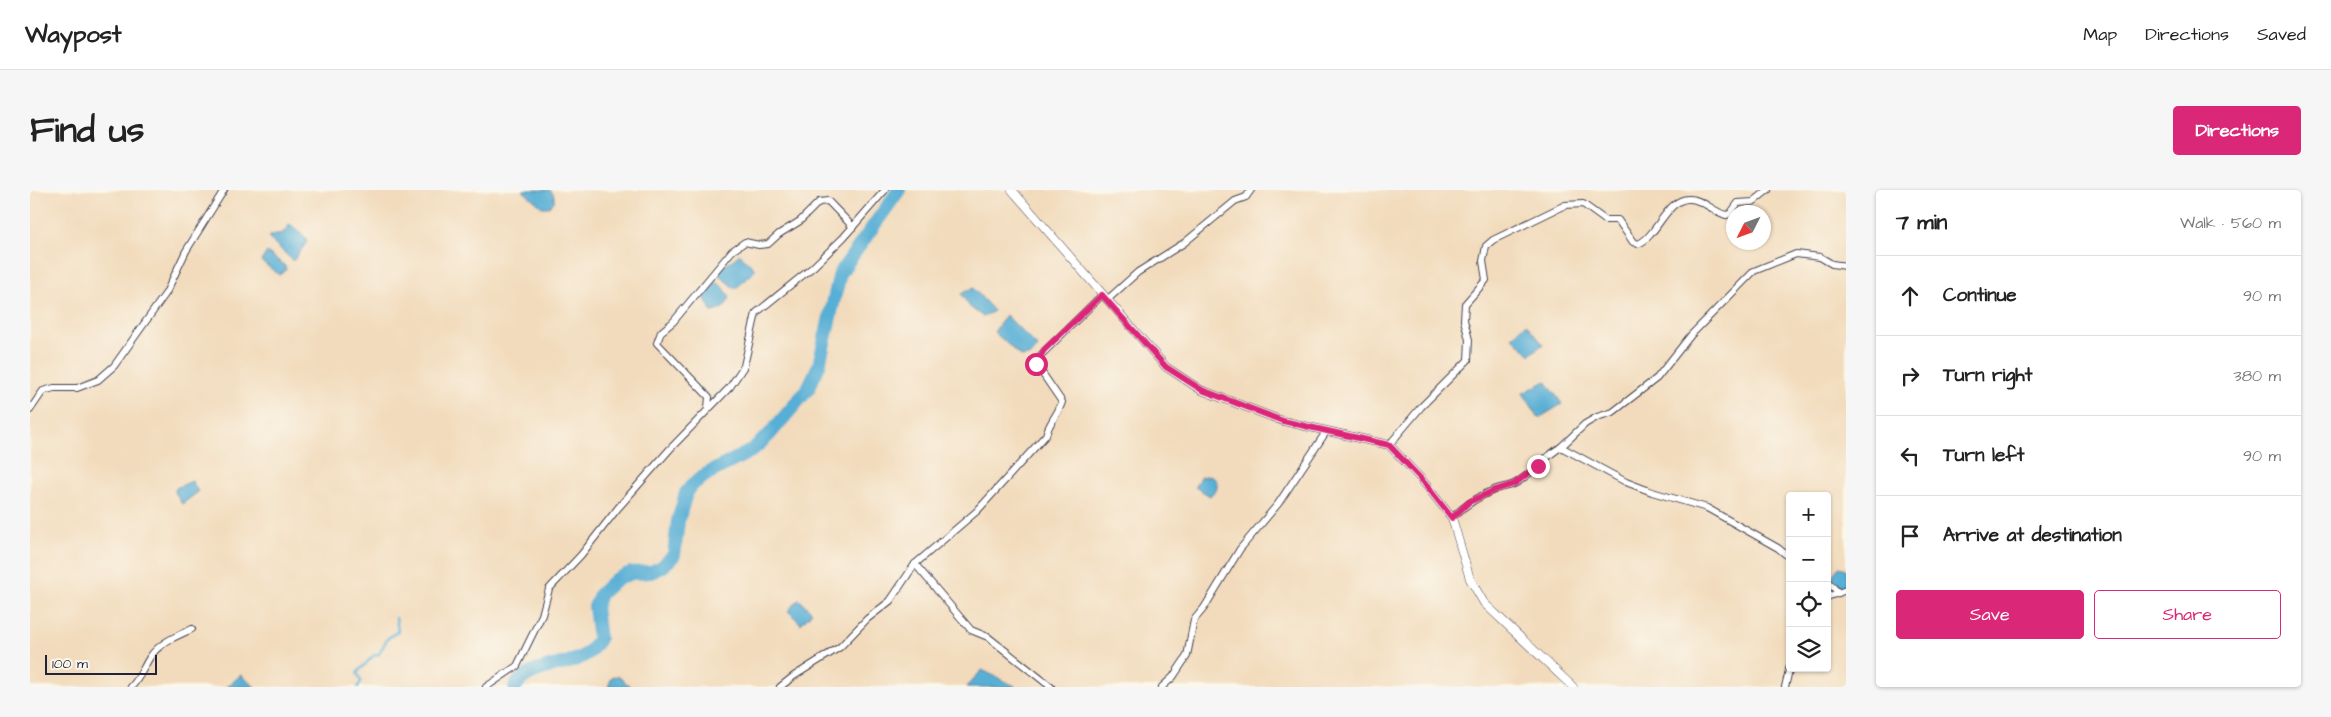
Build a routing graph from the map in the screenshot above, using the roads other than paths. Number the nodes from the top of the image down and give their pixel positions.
1 (224, 190) edge
2 (885, 190) edge
3 (1012, 190) edge
4 (1251, 190) edge
5 (1768, 190) edge
6 (853, 227) junction
7 (1846, 266) edge
8 (1105, 298) junction
9 (708, 408) junction
10 (30, 410) edge
11 (1326, 432) junction
12 (1389, 445) junction
13 (1561, 447) junction
14 (1452, 518) junction
15 (1786, 555) edge
16 (915, 564) junction
17 (1828, 582) edge
18 (1846, 590) edge
19 (1839, 593) junction
20 (1831, 596) edge
21 (192, 629) dead end
22 (1789, 672) edge
23 (131, 687) edge
24 (486, 687) edge
25 (780, 687) edge
26 (1051, 687) edge
27 (1162, 687) edge
28 (1573, 687) edge
29 (1785, 687) edge

1 - 10 street
2 - 6 street
3 - 8 street
4 - 8 street
5 - 12 street
6 - 9 street
6 - 9 street
7 - 13 street
8 - 11 street
8 - 16 street
9 - 24 street
11 - 12 street
11 - 27 street
12 - 14 street
13 - 14 street
13 - 15 street
14 - 28 street
16 - 25 street
16 - 26 street
17 - 19 street
18 - 19 street
19 - 20 street
21 - 23 street
22 - 29 street

